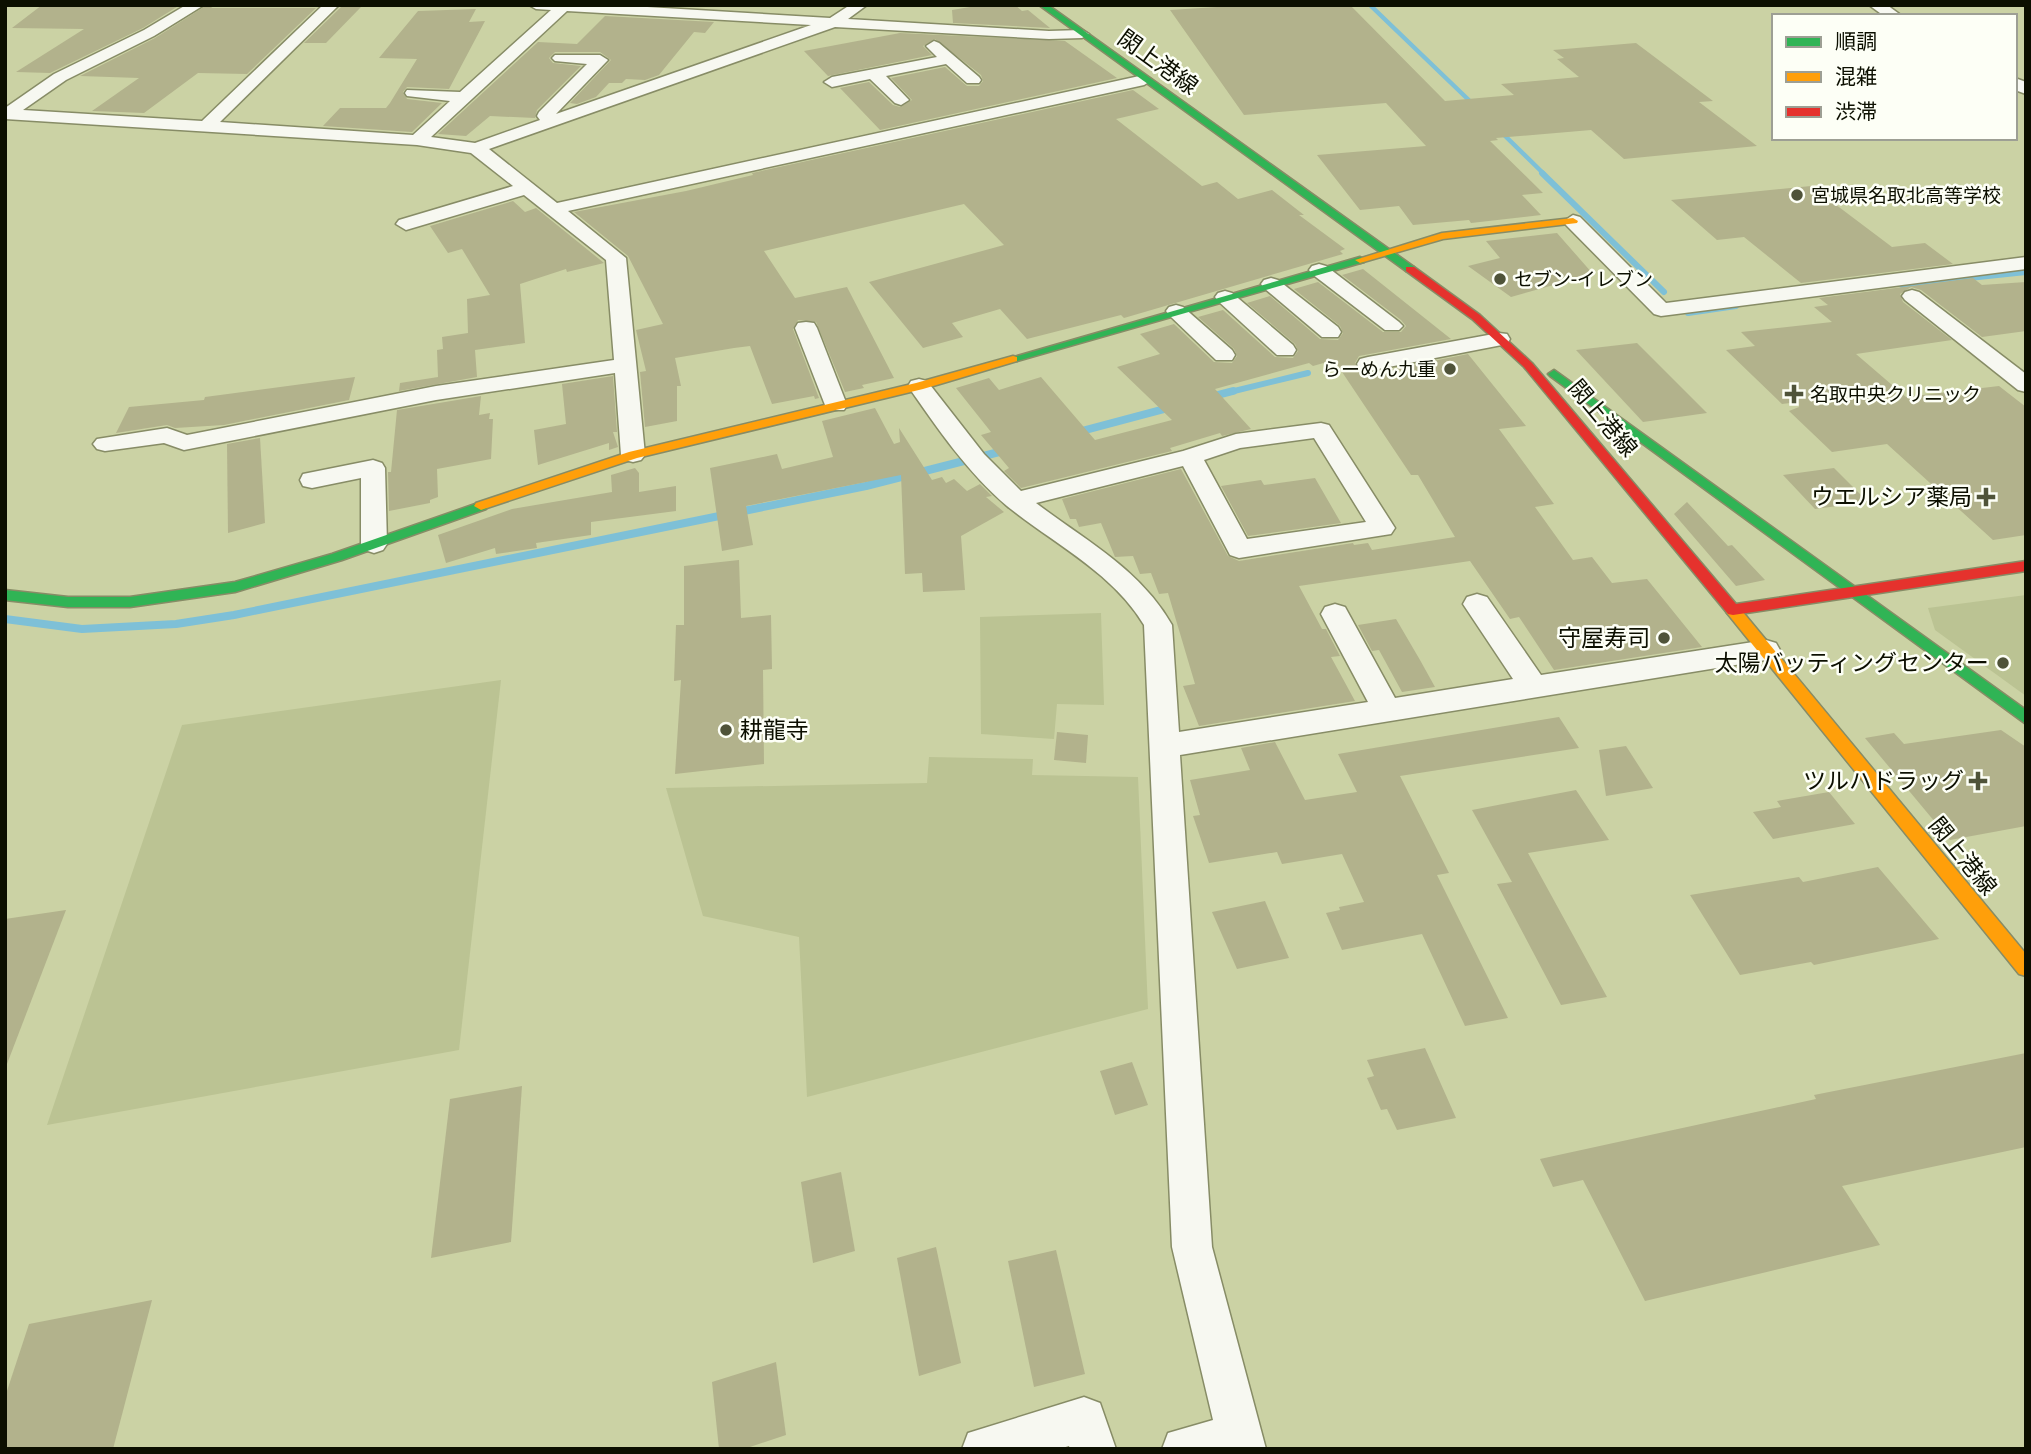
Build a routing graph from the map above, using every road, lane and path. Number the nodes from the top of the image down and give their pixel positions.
1 (197, 5) edge
2 (332, 5) edge
3 (536, 5) edge
4 (860, 5) edge
5 (1044, 5) edge
6 (1876, 5) edge
7 (563, 7) junction
8 (1892, 14) edge
9 (832, 23) junction
10 (913, 27) junction
11 (1082, 34) junction
12 (560, 58) dead end
13 (950, 60) junction
14 (874, 74) junction
15 (973, 80) dead end
16 (1144, 80) junction
17 (832, 82) dead end
18 (413, 93) dead end
19 (464, 97) junction
20 (901, 100) dead end
21 (6, 114) edge
22 (552, 121) junction
23 (208, 125) junction
24 (417, 140) junction
25 (476, 148) junction
26 (527, 188) junction
27 (552, 209) junction
28 (1573, 221) joint
29 (406, 224) dead end
30 (1382, 251) junction
31 (2026, 263) edge
32 (1319, 270) junction
33 (1271, 284) junction
34 (1912, 296) dead end
35 (1225, 297) junction
36 (1176, 311) junction
37 (1476, 317) junction
38 (1392, 326) dead end
39 (806, 328) dead end
40 (1330, 332) dead end
41 (1499, 339) junction
42 (1286, 350) dead end
43 (1224, 355) dead end
44 (1368, 364) dead end
45 (626, 365) junction
46 (2026, 385) edge
47 (919, 386) junction
48 (836, 405) junction
49 (1580, 426) junction
50 (1630, 429) junction
51 (105, 444) dead end
52 (633, 455) junction
53 (1190, 457) junction
54 (312, 480) dead end
55 (1016, 500) junction
56 (374, 544) junction
57 (2026, 566) edge
58 (1850, 592) junction
59 (5, 595) edge
60 (1477, 604) dead end
61 (1733, 610) junction
62 (1335, 614) dead end
63 (1766, 650) junction
64 (1534, 688) junction
65 (1387, 711) junction
66 (2026, 718) edge
67 (1163, 746) junction
68 (2026, 968) edge
69 (1241, 1442) edge
70 (984, 1449) edge
71 (1093, 1449) edge
72 (1184, 1449) edge

1 - 21 street
2 - 23 street
3 - 7 street
4 - 9 street
5 - 11 street, 閖上港線
6 - 8 street
7 - 9 street
7 - 19 street
9 - 10 street
9 - 22 street
10 - 11 street
10 - 13 street
11 - 16 street, 閖上港線
12 - 22 street
13 - 14 street
13 - 15 street
14 - 17 street
14 - 20 street
16 - 27 street
16 - 30 street, 閖上港線
18 - 19 street
19 - 24 street
21 - 23 street
22 - 25 street
23 - 24 street
24 - 25 street
25 - 26 street
26 - 27 street
26 - 29 street
27 - 45 street
28 - 30 street
28 - 31 street
30 - 32 street
30 - 37 street, 閖上港線
32 - 33 street
32 - 38 street
33 - 35 street
33 - 40 street
34 - 46 street
35 - 36 street
35 - 42 street
36 - 43 street
36 - 47 street
37 - 41 street, 閖上港線
37 - 50 street
39 - 48 street
41 - 44 street
41 - 49 street, 閖上港線
45 - 51 street
45 - 52 street
47 - 48 street
47 - 55 street
48 - 52 street
49 - 50 street
49 - 61 street, 閖上港線
50 - 58 street
52 - 56 street
53 - 53 street
53 - 55 street
54 - 56 street
55 - 67 street
56 - 59 street
57 - 58 street
58 - 61 street
58 - 66 street
60 - 64 street
61 - 63 street, 閖上港線
62 - 65 street
63 - 64 street
63 - 68 street, 閖上港線
64 - 65 street
65 - 67 street
67 - 69 street
69 - 72 street
70 - 71 street

